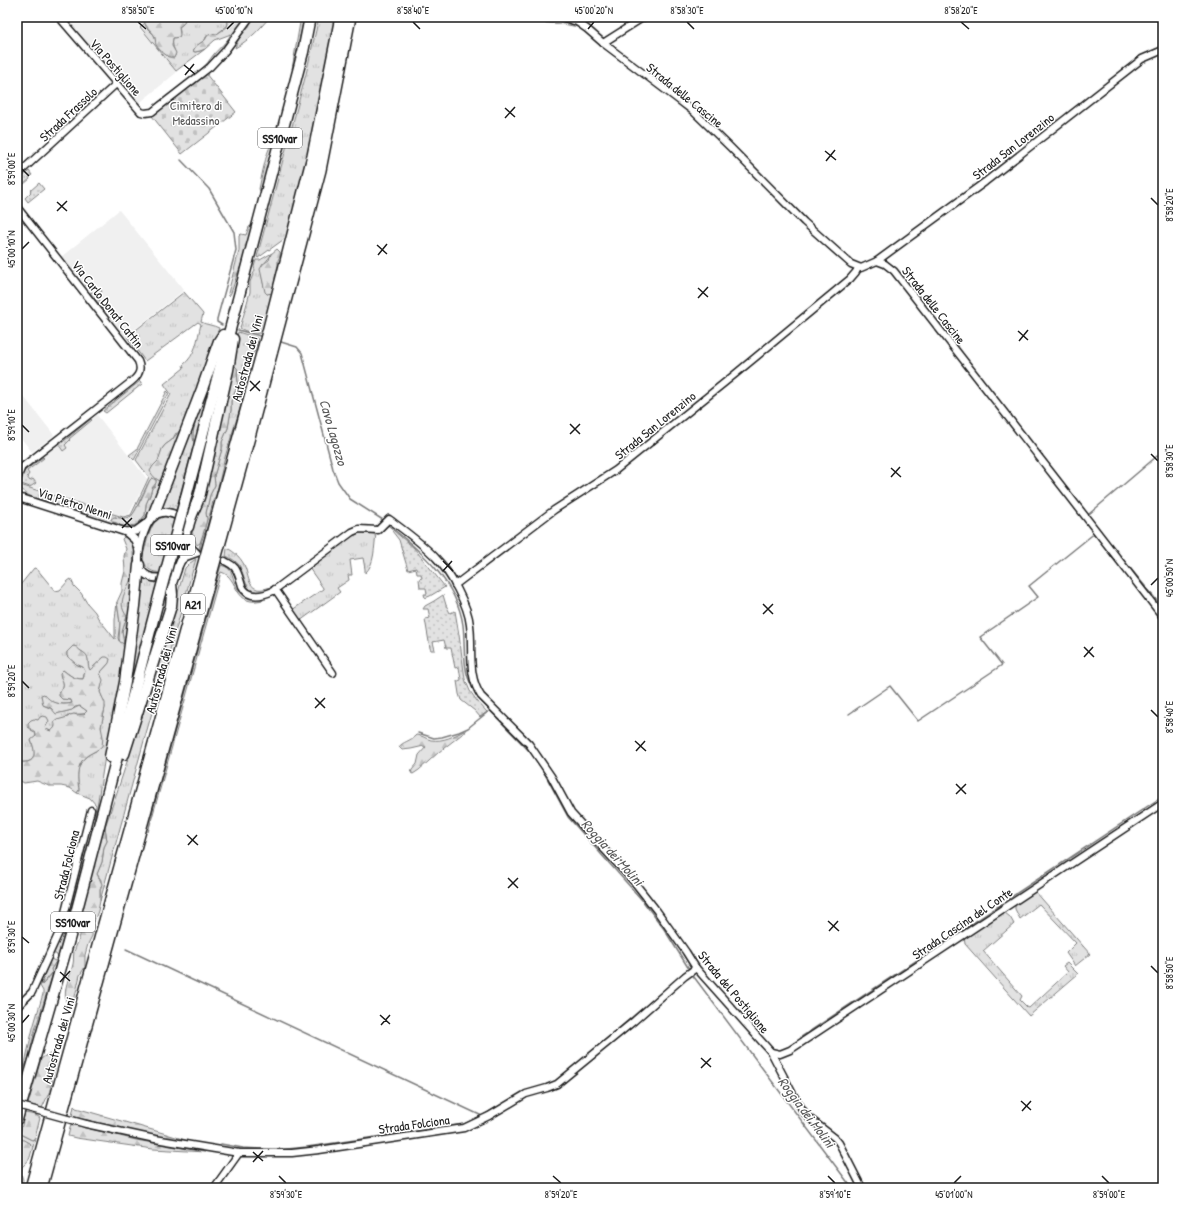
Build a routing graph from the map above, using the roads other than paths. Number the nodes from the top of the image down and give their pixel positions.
1 (58, 17) edge
2 (250, 17) edge
3 (310, 17) edge
4 (341, 17) edge
5 (350, 17) edge
6 (561, 17) edge
7 (644, 17) edge
8 (603, 43) junction
9 (1163, 50) edge
10 (116, 84) junction
11 (17, 175) edge
12 (17, 207) edge
13 (877, 261) junction
14 (858, 268) junction
15 (231, 324) junction
16 (19, 470) edge
17 (17, 479) edge
18 (17, 497) edge
19 (151, 519) junction
20 (188, 527) junction
21 (126, 532) junction
22 (187, 538) junction
23 (139, 551) junction
24 (224, 561) dead end
25 (139, 565) junction
26 (178, 565) junction
27 (455, 585) junction
28 (275, 589) junction
29 (1163, 617) edge
30 (333, 673) dead end
31 (114, 768) junction
32 (1163, 803) edge
33 (91, 810) dead end
34 (695, 969) junction
35 (17, 1007) edge
36 (771, 1052) junction
37 (17, 1105) edge
38 (17, 1119) edge
39 (238, 1153) junction
40 (31, 1188) edge
41 (40, 1188) edge
42 (214, 1188) edge
43 (862, 1188) edge

1 - 10 street, Via Postiglione
2 - 10 street, Via Postiglione
3 - 15 highway, SS10var
4 - 40 highway, Autostrada dei Vini / A21
5 - 41 highway, Autostrada dei Vini / A21
6 - 8 street, Strada delle Cascine
7 - 8 street
8 - 14 street, Strada delle Cascine
9 - 13 street, Strada San Lorenzino
10 - 11 street, Strada Frassolo
12 - 16 street, Via Carlo Donat Cattin
13 - 14 street
13 - 29 street, Strada delle Cascine
14 - 27 street, Strada San Lorenzino
15 - 19 highway
15 - 20 highway
15 - 31 highway, SS10var, bridge
16 - 17 street, Via Carlo Donat Cattin
18 - 21 street, Via Pietro Nenni
19 - 20 street
19 - 21 street
19 - 23 street
20 - 22 street
21 - 23 street
22 - 26 street
22 - 26 street
23 - 25 street
24 - 28 street, Strada del Postiglione
25 - 26 street
25 - 31 highway
26 - 31 highway
27 - 28 street, Strada del Postiglione
27 - 34 street, Strada del Postiglione
28 - 30 street
31 - 38 highway, SS10var
32 - 36 street, Strada Cascina del Conte
33 - 35 street, Strada Folciona
34 - 36 street, Strada del Postiglione
34 - 39 street, Strada Folciona
36 - 43 street, Strada del Postiglione
37 - 39 street, Strada Folciona, bridge
39 - 42 street

